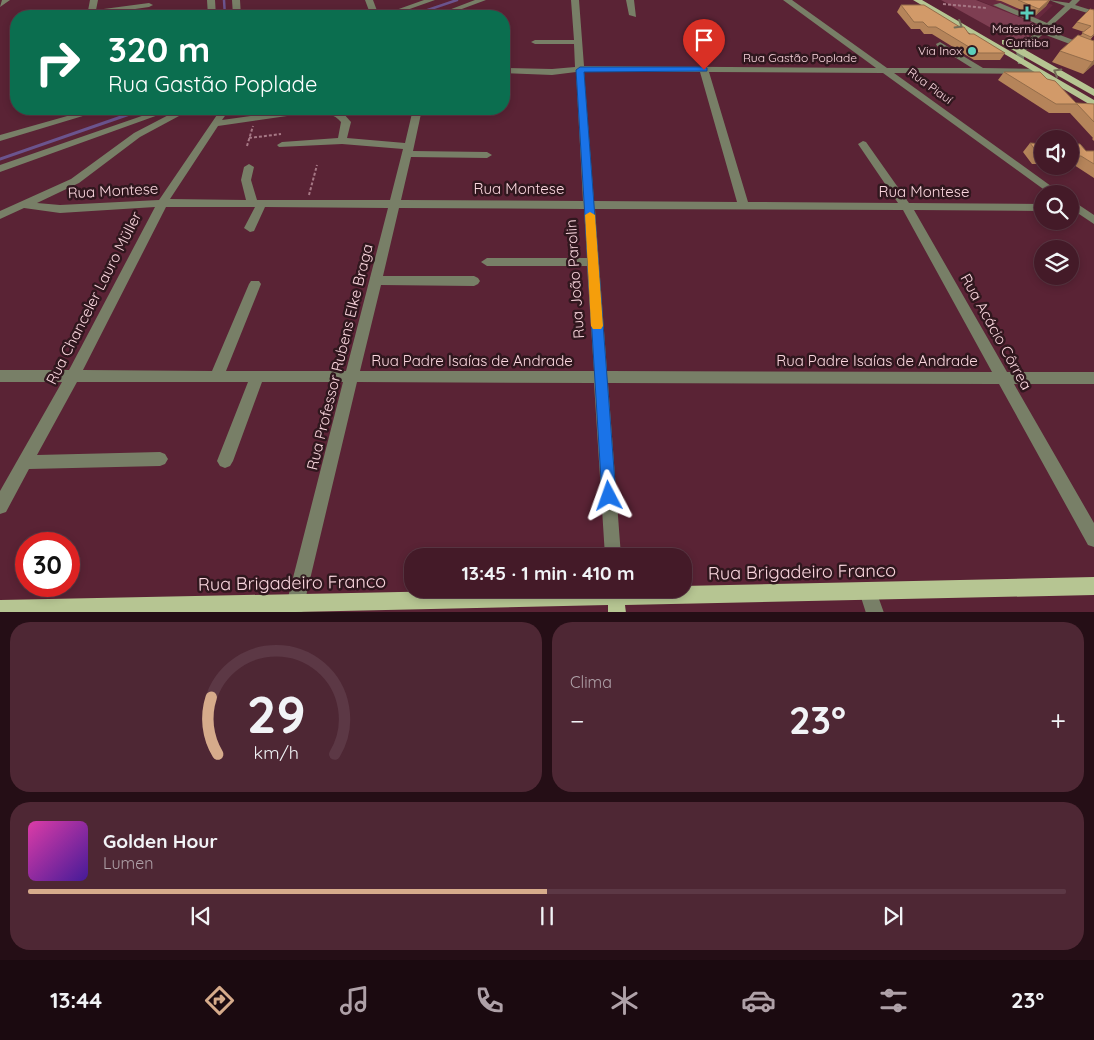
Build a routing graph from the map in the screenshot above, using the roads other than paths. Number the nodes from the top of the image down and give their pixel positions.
1 (6, 0) edge
2 (431, 0) edge
3 (482, 0) edge
4 (575, 0) edge
5 (630, 0) edge
6 (787, 0) edge
7 (917, 0) edge
8 (933, 0) edge
9 (1053, 0) edge
10 (1073, 3) edge
11 (0, 4) edge
12 (148, 5) dead end
13 (997, 5) dead end
14 (120, 10) edge
15 (401, 10) edge
16 (453, 10) edge
17 (1094, 12) edge
18 (633, 15) dead end
19 (1045, 29) junction
20 (535, 42) dead end
21 (578, 42) junction
22 (940, 44) dead end
23 (1020, 51) junction
24 (1094, 51) edge
25 (1021, 62) junction
26 (580, 70) junction
27 (704, 70) junction
28 (885, 70) junction
29 (982, 70) junction
30 (510, 71) edge
31 (1037, 71) junction
32 (1094, 93) edge
33 (1094, 104) edge
34 (65, 115) edge
35 (153, 115) edge
36 (176, 115) edge
37 (221, 115) edge
38 (280, 115) edge
39 (340, 115) edge
40 (417, 115) edge
41 (214, 124) junction
42 (0, 138) edge
43 (342, 141) junction
44 (282, 144) dead end
45 (863, 144) dead end
46 (408, 150) junction
47 (487, 155) dead end
48 (249, 167) dead end
49 (0, 169) edge
50 (1045, 185) edge
51 (162, 203) junction
52 (257, 203) junction
53 (394, 204) junction
54 (25, 205) junction
55 (589, 205) junction
56 (744, 206) junction
57 (906, 206) junction
58 (1079, 206) edge
59 (1034, 207) edge
60 (1094, 207) edge
61 (1079, 210) edge
62 (0, 215) edge
63 (1094, 220) edge
64 (250, 228) dead end
65 (487, 262) dead end
66 (593, 262) junction
67 (376, 280) junction
68 (474, 281) dead end
69 (255, 284) dead end
70 (0, 376) edge
71 (73, 376) junction
72 (216, 376) junction
73 (257, 376) junction
74 (352, 377) junction
75 (601, 377) junction
76 (1003, 378) junction
77 (1094, 378) edge
78 (160, 459) dead end
79 (225, 461) dead end
80 (25, 462) junction
81 (0, 506) edge
82 (1094, 539) edge
83 (612, 548) edge
84 (1094, 586) edge
85 (868, 591) junction
86 (616, 599) edge
87 (294, 608) edge
88 (0, 609) edge
89 (875, 612) edge

1 - 11 street
2 - 15 street
3 - 16 street
4 - 21 street, Rua João Parolin
5 - 18 street
6 - 28 street, Rua Piauí
7 -> 25 main road
8 - 23 main road
9 - 10 street
10 - 17 street
10 - 19 street
12 - 14 street
13 - 19 street
19 - 23 street
19 - 24 street
20 - 21 street
21 - 26 street, Rua João Parolin
22 - 29 street
23 - 25 street
32 -> 23 main road
25 - 31 main road
26 - 27 street, Rua Gastão Poplade
26 - 30 street, Rua Gastão Poplade
26 - 55 street, Rua João Parolin
27 - 28 street, Rua Gastão Poplade
27 - 56 street
28 - 29 street, Rua Gastão Poplade
28 - 50 street, Rua Piauí
29 - 31 street, Rua Gastão Poplade
31 - 33 main road
34 - 42 street
35 - 49 street
36 - 54 street
37 - 41 street, Rua Chanceler Lauro Müller
38 - 41 street
39 - 43 street
40 - 46 street, Rua Professor Rubens Elke Braga
41 - 51 street, Rua Chanceler Lauro Müller
43 - 44 street
43 - 46 street
45 - 57 street, Rua Acácio Côrrea
46 - 47 street
46 - 53 street, Rua Professor Rubens Elke Braga
48 - 52 street
51 - 52 street, Rua Montese
51 - 54 street, Rua Montese
51 - 71 street, Rua Chanceler Lauro Müller
52 - 53 street, Rua Montese
52 - 64 street
53 - 55 street, Rua Montese
53 - 67 street, Rua Professor Rubens Elke Braga
54 - 62 street
55 - 56 street, Rua Montese
55 - 66 street, Rua João Parolin
56 - 57 street, Rua Montese
57 - 59 street, Rua Montese
57 - 76 street, Rua Acácio Côrrea
58 - 60 street
61 - 63 street
65 - 66 street
66 - 75 street, Rua João Parolin
67 - 68 street
67 - 74 street, Rua Professor Rubens Elke Braga
69 - 72 street
70 - 71 street, Rua Padre Isaías de Andrade
71 - 72 street, Rua Padre Isaías de Andrade
71 - 80 street, Rua Chanceler Lauro Müller
72 - 73 street, Rua Padre Isaías de Andrade
73 - 74 street, Rua Padre Isaías de Andrade
73 - 79 street
74 - 75 street, Rua Padre Isaías de Andrade
74 - 87 street, Rua Professor Rubens Elke Braga
75 - 76 street, Rua Padre Isaías de Andrade
75 - 83 street, Rua João Parolin
76 - 77 street, Rua Padre Isaías de Andrade
76 - 82 street, Rua Acácio Côrrea
78 - 80 street
80 - 81 street, Rua Chanceler Lauro Müller
84 - 85 main road, Rua Brigadeiro Franco
85 - 86 main road, Rua Brigadeiro Franco
85 - 89 street
86 - 87 main road, Rua Brigadeiro Franco
87 - 88 main road, Rua Brigadeiro Franco

